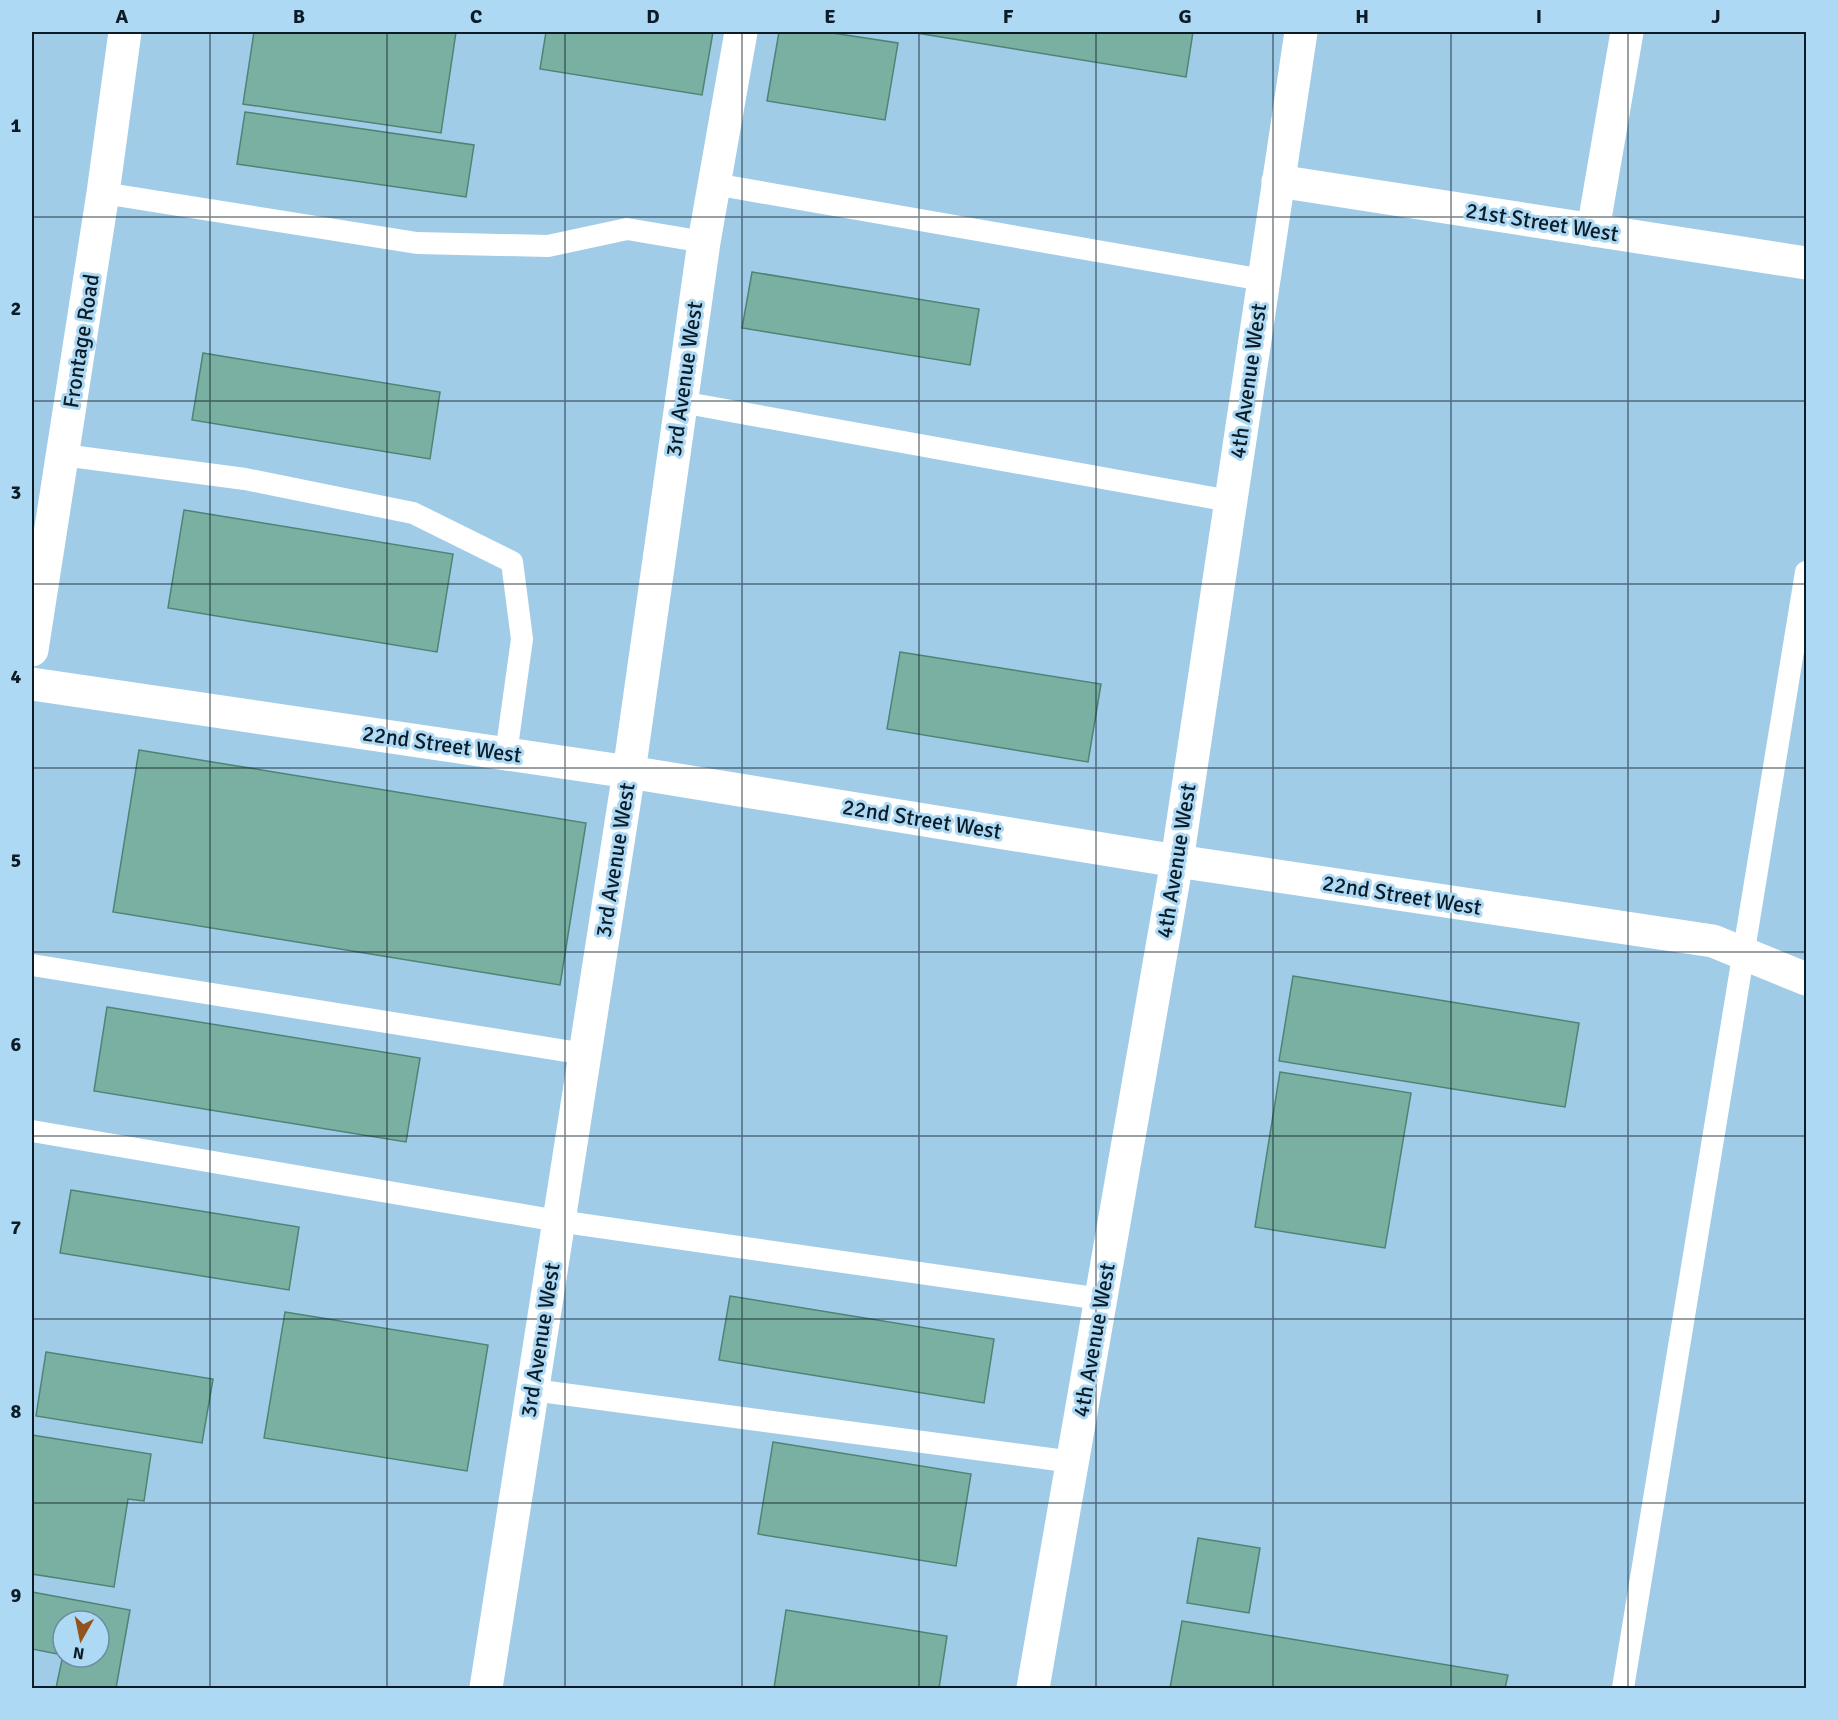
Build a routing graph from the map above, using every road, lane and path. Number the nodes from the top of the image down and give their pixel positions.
1 (125, 32) edge
2 (741, 32) edge
3 (1301, 32) edge
4 (1627, 32) edge
5 (1278, 181) junction
6 (714, 184) junction
7 (103, 193) junction
8 (1593, 230) junction
9 (704, 242) junction
10 (1806, 263) edge
11 (1263, 280) junction
12 (681, 402) junction
13 (63, 455) junction
14 (1230, 501) junction
15 (1806, 572) edge
16 (32, 650) edge
17 (32, 684) edge
18 (506, 754) junction
19 (629, 772) junction
20 (1177, 861) junction
21 (1746, 955) junction
22 (32, 965) edge
23 (1806, 979) edge
24 (585, 1054) junction
25 (32, 1131) edge
26 (558, 1221) junction
27 (1101, 1299) junction
28 (533, 1390) junction
29 (1072, 1462) junction
30 (486, 1689) edge
31 (1033, 1689) edge
32 (1623, 1689) edge

1 - 7 street, Frontage Road
2 - 6 street, 3rd Avenue West
3 - 5 street, 4th Avenue West
4 - 8 street
5 - 8 street, 21st Street West
5 - 11 street, 4th Avenue West
6 - 9 street, 3rd Avenue West
6 - 11 lane
7 - 9 lane
7 - 13 street, Frontage Road
8 - 10 street, 21st Street West
9 - 12 street, 3rd Avenue West
11 - 14 street, 4th Avenue West
12 - 14 lane
12 - 19 street, 3rd Avenue West
13 - 16 street, Frontage Road
13 - 18 lane
14 - 20 street, 4th Avenue West
15 - 21 lane
17 - 18 street, 22nd Street West
18 - 19 street, 22nd Street West
19 - 20 street, 22nd Street West
19 - 24 street, 3rd Avenue West
20 - 21 street, 22nd Street West
20 - 27 street, 4th Avenue West
21 - 23 street, 22nd Street West
21 - 32 lane
22 - 24 lane
24 - 26 street, 3rd Avenue West
25 - 26 lane
26 - 27 lane
26 - 28 street, 3rd Avenue West
27 - 29 street, 4th Avenue West
28 - 29 lane
28 - 30 street, 3rd Avenue West
29 - 31 street, 4th Avenue West

